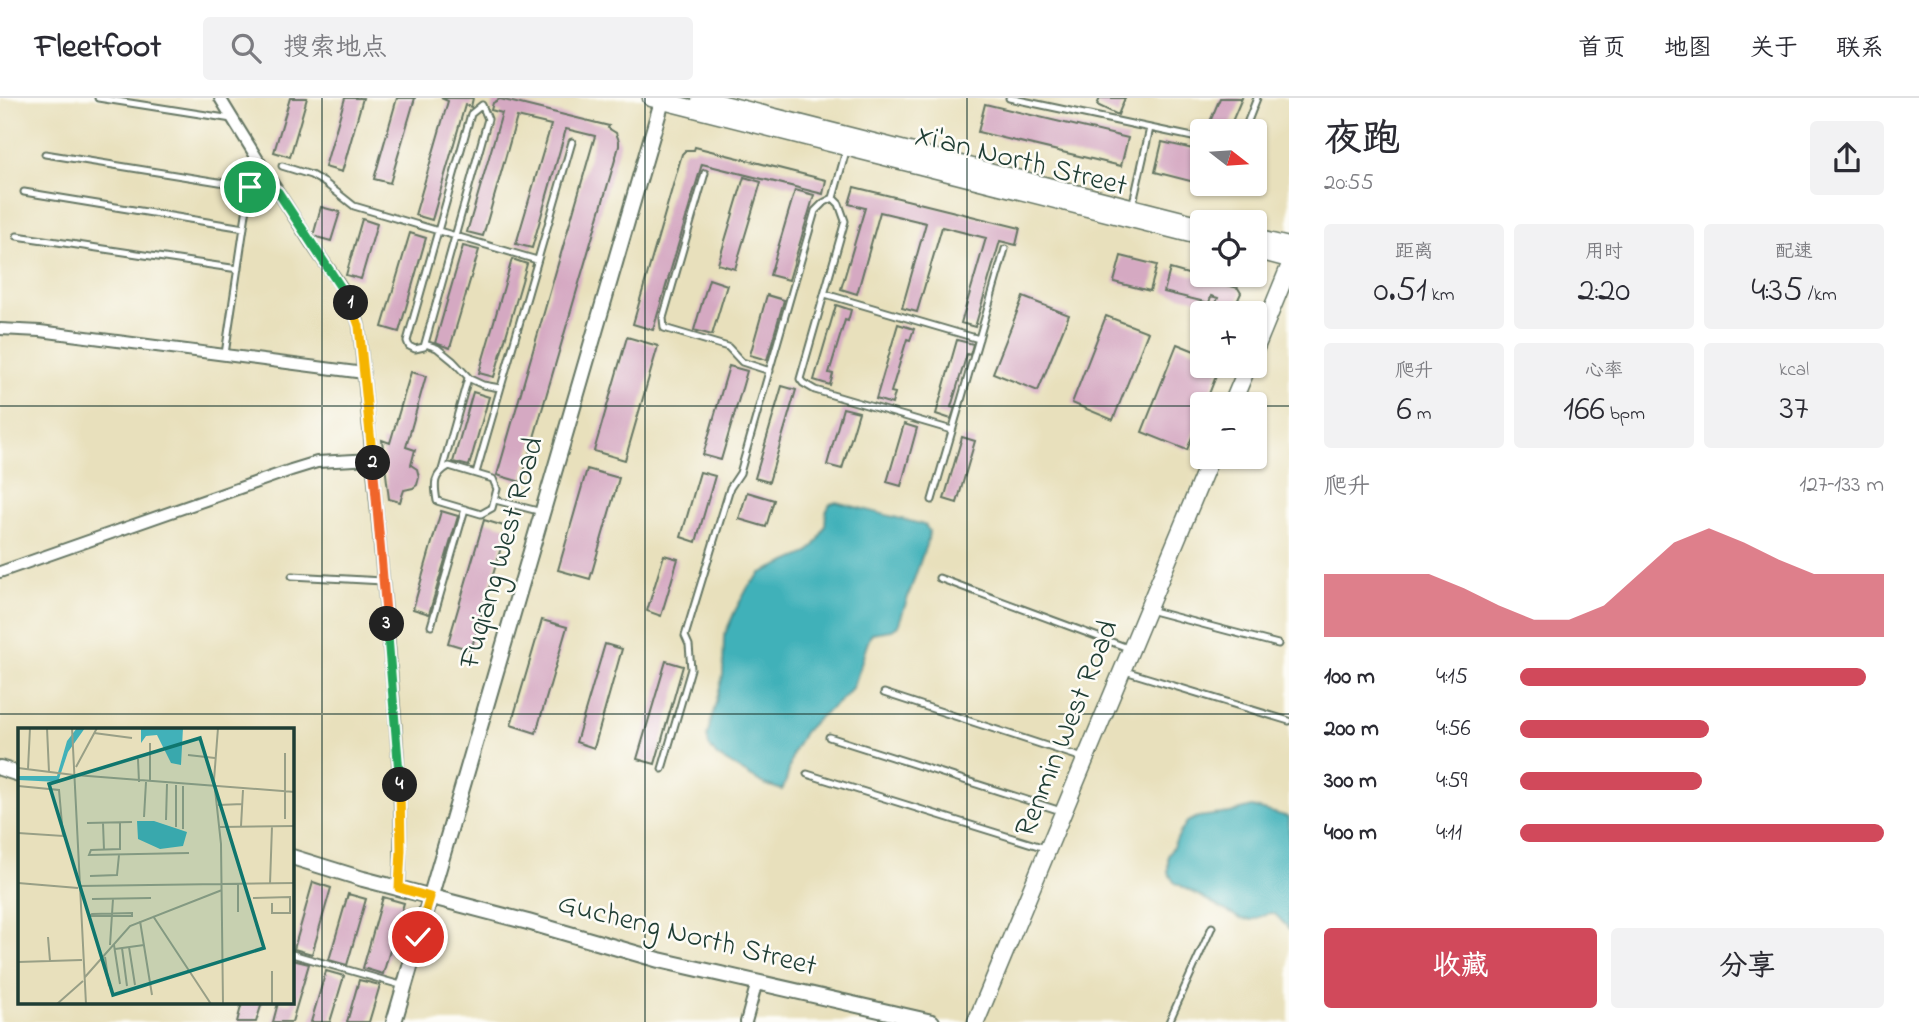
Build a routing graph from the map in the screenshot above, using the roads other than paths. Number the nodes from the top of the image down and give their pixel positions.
1 (98, 98) edge
2 (220, 98) edge
3 (483, 98) edge
4 (700, 98) edge
5 (1009, 98) edge
6 (1257, 98) edge
7 (659, 99) edge
8 (482, 105) junction
9 (232, 119) junction
10 (1249, 119) edge
11 (1150, 128) junction
12 (1190, 136) edge
13 (572, 142) dead end
14 (846, 147) junction
15 (45, 154) dead end
16 (282, 166) dead end
17 (705, 173) dead end
18 (250, 187) junction
19 (24, 192) dead end
20 (278, 192) junction
21 (833, 198) junction
22 (1132, 207) junction
23 (1190, 222) edge
24 (244, 228) junction
25 (438, 231) junction
26 (1190, 234) edge
27 (17, 236) dead end
28 (455, 236) junction
29 (1267, 241) edge
30 (1289, 246) edge
31 (1005, 249) dead end
32 (1267, 253) edge
33 (1289, 259) edge
34 (537, 260) junction
35 (1289, 267) edge
36 (238, 269) junction
37 (825, 294) junction
38 (1267, 321) edge
39 (0, 329) edge
40 (979, 339) junction
41 (425, 344) junction
42 (225, 355) junction
43 (770, 371) junction
44 (364, 373) junction
45 (468, 378) junction
46 (500, 388) junction
47 (952, 430) junction
48 (373, 459) junction
49 (1206, 469) edge
50 (442, 470) junction
51 (475, 473) junction
52 (495, 500) junction
53 (932, 500) dead end
54 (465, 509) junction
55 (542, 512) junction
56 (0, 572) edge
57 (292, 576) dead end
58 (939, 578) dead end
59 (383, 581) junction
60 (1148, 609) junction
61 (431, 626) dead end
62 (1278, 644) dead end
63 (1131, 649) junction
64 (1122, 670) junction
65 (884, 693) dead end
66 (1289, 720) edge
67 (829, 737) dead end
68 (1086, 759) junction
69 (0, 768) edge
70 (662, 769) dead end
71 (18, 774) edge
72 (807, 774) dead end
73 (1064, 812) junction
74 (1048, 849) junction
75 (294, 858) edge
76 (399, 888) junction
77 (430, 897) junction
78 (1212, 927) dead end
79 (294, 955) edge
80 (757, 982) junction
81 (404, 986) junction
82 (880, 1016) edge
83 (394, 1022) edge
84 (746, 1022) edge
85 (932, 1022) edge
86 (976, 1022) edge
87 (1169, 1022) edge

1 - 9 lane
2 - 9 street
3 - 8 lane
4 - 22 main road, Xi'an North Street
5 - 11 lane
6 - 10 lane
7 - 14 main road, Xi'an North Street
7 - 55 street, Fuqiang West Road
8 - 25 lane
8 - 28 lane
9 - 20 street
11 - 12 lane
11 - 22 lane
13 - 34 lane
14 - 21 lane
14 - 26 main road, Xi'an North Street
15 - 18 lane
16 - 25 lane
17 - 43 lane
18 - 20 lane
18 - 24 lane
19 - 24 lane
20 - 44 street
21 - 37 lane
21 - 43 lane
22 - 23 main road, Xi'an North Street
24 - 36 lane
25 - 28 lane
25 - 41 lane
27 - 36 lane
28 - 34 lane
28 - 41 lane
29 - 30 main road
31 - 40 lane
32 - 33 main road
34 - 46 lane
35 - 38 main road
36 - 42 lane
37 - 40 lane
37 - 47 lane
39 - 42 street
40 - 47 lane
41 - 45 lane
42 - 44 street
43 - 70 lane
44 - 48 street
45 - 46 lane
45 - 50 lane
46 - 51 lane
47 - 53 lane
48 - 56 street
48 - 59 street
49 - 60 main road, Renmin West Road
50 - 51 lane
50 - 54 lane
51 - 52 lane
52 - 54 lane
52 - 55 lane
54 - 61 lane
55 - 77 street, Fuqiang West Road
57 - 59 lane
58 - 63 lane
59 - 76 street
60 - 62 lane
60 - 63 main road, Renmin West Road
63 - 64 main road, Renmin West Road
64 - 66 lane
64 - 68 main road, Renmin West Road
65 - 68 lane
67 - 73 lane
68 - 73 main road, Renmin West Road
69 - 71 street
72 - 74 lane
73 - 74 main road, Renmin West Road
74 - 86 main road, Renmin West Road
75 - 76 street, Gucheng North Street
76 - 77 street, Gucheng North Street
77 - 80 street, Gucheng North Street
77 - 81 street, Fuqiang West Road
78 - 87 lane
79 - 81 lane
80 - 82 street, Gucheng North Street
80 - 84 street
81 - 83 street, Fuqiang West Road
82 - 85 street, Gucheng North Street

